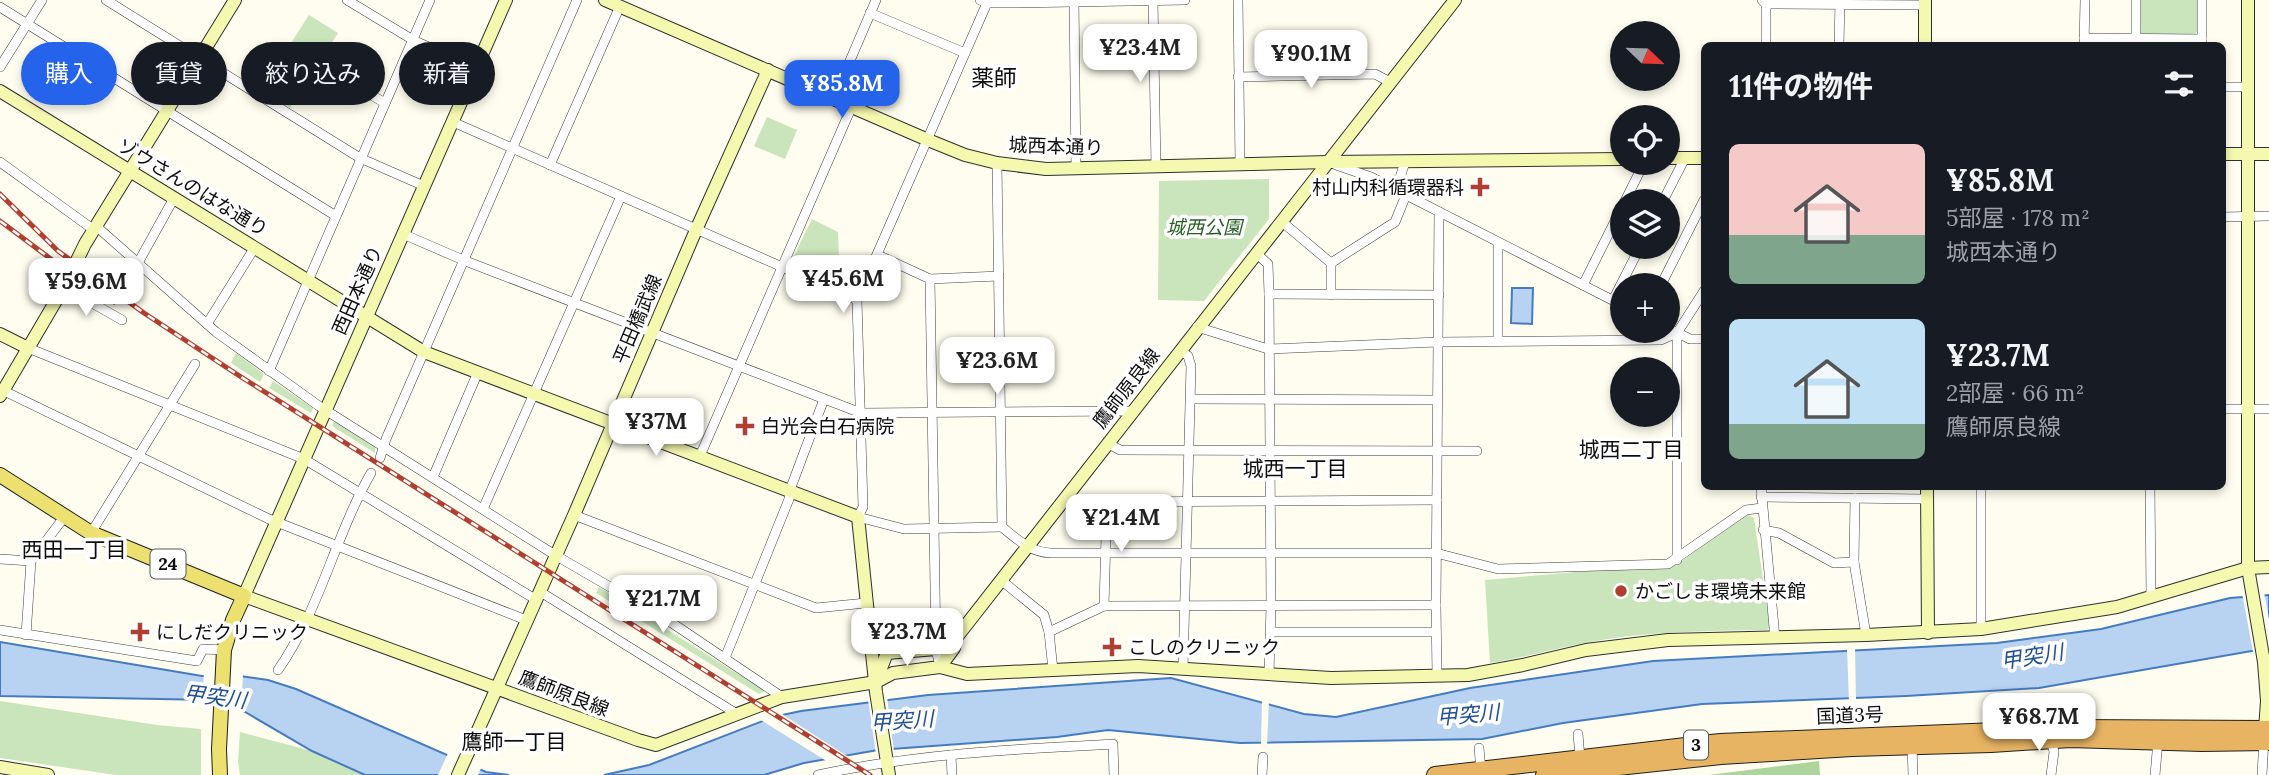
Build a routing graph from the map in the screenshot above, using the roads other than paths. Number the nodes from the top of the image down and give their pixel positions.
1 (42, 0) edge
2 (235, 0) edge
3 (347, 0) edge
4 (430, 0) edge
5 (506, 0) edge
6 (577, 0) edge
7 (605, 0) edge
8 (876, 0) edge
9 (1074, 0) edge
10 (1153, 0) edge
11 (1185, 0) edge
12 (1238, 0) edge
13 (1455, 0) edge
14 (2085, 0) edge
15 (2136, 0) edge
16 (2202, 0) edge
17 (2248, 0) edge
18 (113, 2) edge
19 (983, 2) edge
20 (1015, 2) edge
21 (1764, 2) edge
22 (1840, 2) edge
23 (1925, 3) edge
24 (620, 6) junction
25 (0, 7) edge
26 (870, 13) junction
27 (27, 24) junction
28 (2136, 38) junction
29 (413, 40) junction
30 (174, 42) edge
31 (208, 42) edge
32 (418, 42) edge
33 (487, 42) edge
34 (1766, 42) edge
35 (1839, 42) edge
36 (1925, 42) edge
37 (2084, 42) edge
38 (2202, 42) edge
39 (965, 53) junction
40 (0, 67) edge
41 (768, 70) junction
42 (227, 76) edge
43 (1238, 77) junction
44 (1390, 82) junction
45 (2226, 87) edge
46 (2248, 87) junction
47 (0, 91) edge
48 (834, 98) junction
49 (385, 103) edge
50 (170, 105) edge
51 (384, 105) edge
52 (460, 105) edge
53 (852, 106) junction
54 (166, 111) junction
55 (453, 122) junction
56 (928, 140) junction
57 (512, 149) junction
58 (2226, 154) edge
59 (2248, 154) junction
60 (2269, 154) edge
61 (360, 158) junction
62 (1680, 158) edge
63 (1685, 158) junction
64 (1701, 158) edge
65 (1610, 159) edge
66 (0, 162) edge
67 (1328, 162) junction
68 (1405, 162) junction
69 (997, 163) junction
70 (1240, 164) junction
71 (550, 165) junction
72 (1156, 167) junction
73 (1076, 168) junction
74 (129, 171) junction
75 (424, 186) junction
76 (1669, 189) edge
77 (1396, 190) junction
78 (1406, 195) junction
79 (621, 196) junction
80 (174, 198) junction
81 (1701, 206) edge
82 (1438, 212) junction
83 (336, 216) junction
84 (2248, 216) junction
85 (2269, 216) edge
86 (2226, 217) edge
87 (1281, 221) junction
88 (95, 228) junction
89 (696, 230) junction
90 (1610, 232) edge
91 (403, 234) junction
92 (1498, 243) junction
93 (255, 247) junction
94 (1256, 253) junction
95 (878, 255) junction
96 (463, 260) junction
97 (138, 263) junction
98 (1331, 263) junction
99 (782, 268) junction
100 (1667, 273) edge
101 (999, 276) junction
102 (930, 279) junction
103 (308, 281) junction
104 (1583, 285) junction
105 (64, 287) junction
106 (1269, 294) junction
107 (1331, 295) junction
108 (1439, 295) junction
109 (1701, 296) edge
110 (1610, 298) edge
111 (857, 300) junction
112 (573, 302) junction
113 (366, 317) junction
114 (122, 320) dead end
115 (207, 324) junction
116 (1197, 327) junction
117 (1680, 328) edge
118 (653, 332) junction
119 (0, 334) edge
120 (1680, 334) edge
121 (1701, 339) edge
122 (1610, 340) edge
123 (1498, 341) junction
124 (1438, 342) junction
125 (1677, 343) edge
126 (28, 348) junction
127 (1268, 349) junction
128 (1180, 350) junction
129 (424, 352) junction
130 (195, 364) dead end
131 (739, 366) junction
132 (270, 371) junction
133 (478, 372) junction
134 (1, 392) edge
135 (534, 393) junction
136 (1191, 399) junction
137 (1269, 399) junction
138 (824, 400) junction
139 (1437, 400) junction
140 (171, 405) junction
141 (2226, 409) edge
142 (2248, 409) junction
143 (326, 410) junction
144 (2269, 410) edge
145 (1133, 411) junction
146 (861, 412) junction
147 (932, 412) junction
148 (1000, 412) junction
149 (613, 424) junction
150 (1107, 443) junction
151 (383, 446) junction
152 (1188, 449) junction
153 (1270, 450) junction
154 (1438, 450) junction
155 (1477, 451) dead end
156 (138, 456) junction
157 (699, 456) junction
158 (380, 458) dead end
159 (304, 459) junction
160 (371, 473) dead end
161 (0, 475) edge
162 (433, 477) junction
163 (790, 490) junction
164 (1761, 490) edge
165 (1981, 490) edge
166 (2150, 490) edge
167 (360, 493) junction
168 (1927, 493) edge
169 (1066, 496) junction
170 (1761, 497) junction
171 (1854, 498) junction
172 (1437, 500) junction
173 (1188, 501) junction
174 (1271, 501) junction
175 (1107, 502) junction
176 (1762, 508) junction
177 (483, 509) junction
178 (574, 515) junction
179 (65, 516) junction
180 (858, 517) junction
181 (277, 522) junction
182 (1002, 527) junction
183 (934, 529) junction
184 (1763, 530) junction
185 (91, 533) junction
186 (338, 547) junction
187 (1028, 547) junction
188 (1271, 552) junction
189 (1106, 553) junction
190 (1187, 553) junction
191 (1436, 553) junction
192 (555, 555) junction
193 (0, 559) edge
194 (1676, 560) junction
195 (31, 561) junction
196 (1854, 562) junction
197 (2269, 567) edge
198 (2249, 573) junction
199 (1001, 580) junction
200 (754, 584) junction
201 (537, 595) junction
202 (244, 596) junction
203 (2151, 597) junction
204 (866, 603) junction
205 (1436, 605) junction
206 (1104, 606) junction
207 (1186, 606) junction
208 (1271, 606) junction
209 (307, 618) junction
210 (526, 621) junction
211 (1981, 629) junction
212 (0, 630) edge
213 (1049, 632) junction
214 (1271, 632) junction
215 (1436, 632) junction
216 (1928, 633) junction
217 (26, 635) junction
218 (1866, 635) junction
219 (956, 638) junction
220 (1775, 638) junction
221 (871, 641) junction
222 (936, 649) junction
223 (224, 650) junction
224 (887, 653) junction
225 (725, 658) junction
226 (940, 667) junction
227 (1183, 669) junction
228 (278, 670) dead end
229 (1053, 670) junction
230 (1269, 674) junction
231 (1437, 676) junction
232 (876, 687) junction
233 (496, 688) junction
234 (782, 697) junction
235 (737, 715) junction
236 (1578, 734) dead end
237 (2050, 735) junction
238 (2267, 736) edge
239 (2158, 741) junction
240 (1912, 746) junction
241 (1479, 748) dead end
242 (951, 755) junction
243 (1263, 757) dead end
244 (1580, 758) junction
245 (888, 765) edge
246 (0, 767) edge
247 (1481, 770) junction
248 (40, 774) edge
249 (220, 775) edge
250 (458, 775) edge
251 (818, 775) edge
252 (952, 775) edge
253 (1114, 775) edge
254 (1262, 775) edge
255 (1435, 775) edge
256 (1545, 775) edge
257 (1913, 775) edge
258 (2051, 775) edge
259 (2155, 775) edge
260 (2262, 775) edge

1 - 27 street
2 - 31 street
3 - 29 street
4 - 29 street
5 - 33 street, 西田本通り
6 - 57 street
7 - 24 street, 城西本通り
8 - 26 street
9 - 10 street
9 - 20 street
9 - 73 street
10 - 11 street
10 - 72 street
12 - 43 street
13 - 44 street, 鷹師原良線
14 - 37 street
15 - 28 street
16 - 38 street
17 - 46 street
18 - 30 street
19 - 20 street
19 - 39 street
21 - 22 street
21 - 34 street
22 - 23 street
22 - 35 street
23 - 36 street
24 - 41 street, 城西本通り
24 - 71 street
25 - 27 street
26 - 39 street
26 - 48 street
27 - 40 street
27 - 54 street
28 - 37 street
28 - 38 street
29 - 32 street
29 - 49 street
39 - 56 street
41 - 48 street, 城西本通り
41 - 89 street, 平田橋武線
42 - 61 street
43 - 44 street
43 - 70 street
44 - 67 street, 鷹師原良線
45 - 46 street
46 - 59 street
47 - 74 street, ゾウさんのはな通り
48 - 53 street, 城西本通り
50 - 54 street
51 - 61 street
52 - 55 street, 西田本通り
53 - 56 street, 城西本通り
53 - 99 street
54 - 74 street
54 - 83 street
55 - 57 street
55 - 75 street, 西田本通り
56 - 69 street, 城西本通り
56 - 95 street
57 - 71 street
57 - 96 street
58 - 59 street
59 - 60 street
59 - 84 street
61 - 75 street
61 - 83 street
62 - 63 street
63 - 64 street
63 - 76 street
65 - 68 street, 城西本通り
66 - 88 street
67 - 68 street, 城西本通り
67 - 70 street, 城西本通り
67 - 77 street
67 - 87 street, 鷹師原良線
68 - 77 street
69 - 73 street, 城西本通り
69 - 101 street
70 - 72 street, 城西本通り
71 - 79 street
72 - 73 street, 城西本通り
74 - 80 street, ゾウさんのはな通り
74 - 88 street
75 - 91 street, 西田本通り
77 - 78 street
78 - 82 street
78 - 98 street
79 - 89 street
79 - 112 street
80 - 93 street, ゾウさんのはな通り
80 - 97 street
81 - 100 street
82 - 92 street
82 - 108 street
83 - 103 street
84 - 85 street
84 - 86 street
84 - 142 street
87 - 94 street, 鷹師原良線
87 - 98 street
88 - 97 street
88 - 105 street
89 - 99 street
89 - 118 street, 平田橋武線
90 - 104 street
91 - 96 street
91 - 113 street, 西田本通り
92 - 104 street
92 - 123 street
93 - 103 street, ゾウさんのはな通り
93 - 115 street
94 - 106 street
94 - 116 street, 鷹師原良線
95 - 102 street
95 - 111 street
96 - 112 street
96 - 129 street
97 - 115 street
98 - 107 street
99 - 111 street
99 - 131 street
101 - 102 street
101 - 148 street
102 - 147 street
103 - 113 street, ゾウさんのはな通り
103 - 132 street
104 - 110 street
105 - 114 street
105 - 126 street
106 - 107 street
106 - 127 street
107 - 108 street
108 - 124 street
109 - 117 street
111 - 146 street
112 - 118 street
112 - 135 street
113 - 129 street, ゾウさんのはな通り
113 - 143 street, 西田本通り
115 - 132 street
116 - 127 street
116 - 128 street, 鷹師原良線
118 - 131 street
118 - 149 street, 平田橋武線
119 - 126 street
120 - 121 street
122 - 123 street
123 - 124 street
124 - 127 street
124 - 139 street
125 - 194 street
126 - 134 street
126 - 140 street
127 - 137 street
128 - 136 street
128 - 145 street, 鷹師原良線
129 - 133 street, ゾウさんのはな通り
129 - 151 street
130 - 140 street
131 - 138 street
131 - 157 street
132 - 143 street
133 - 135 street, ゾウさんのはな通り
133 - 162 street
134 - 156 street
135 - 149 street, ゾウさんのはな通り
135 - 177 street
136 - 137 street
136 - 152 street
137 - 139 street
137 - 153 street
138 - 146 street
138 - 163 street
139 - 154 street
140 - 156 street
140 - 159 street
141 - 142 street
142 - 144 street
142 - 198 street
143 - 151 street
143 - 159 street, 西田本通り
145 - 148 street
145 - 150 street, 鷹師原良線
146 - 147 street
146 - 180 street
147 - 148 street
147 - 183 street
148 - 182 street
149 - 157 street, ゾウさんのはな通り
149 - 178 street, 平田橋武線
150 - 152 street
150 - 169 street, 鷹師原良線
151 - 158 street
151 - 162 street
152 - 153 street
152 - 173 street
153 - 154 street
153 - 174 street
154 - 155 street
154 - 172 street
156 - 181 street
156 - 185 street
157 - 163 street, ゾウさんのはな通り
159 - 167 street
159 - 181 street, 西田本通り
160 - 167 street
161 - 179 main road, 24
162 - 177 street
163 - 180 street, ゾウさんのはな通り
163 - 200 street
164 - 170 street
165 - 211 street
166 - 203 street
167 - 186 street
167 - 201 street
168 - 171 street
168 - 216 street
169 - 175 street
169 - 187 street, 鷹師原良線
170 - 171 street
170 - 176 street
171 - 196 street
172 - 174 street
172 - 191 street
173 - 174 street
173 - 175 street
173 - 190 street
174 - 188 street
175 - 189 street
176 - 184 street
176 - 194 street
177 - 192 street
178 - 192 street, 平田橋武線
178 - 200 street
179 - 185 main road, 24
179 - 195 street
180 - 183 street
180 - 204 street
181 - 186 street
181 - 202 street, 西田本通り
182 - 183 street
182 - 187 street
183 - 222 street
184 - 196 street
184 - 220 street
185 - 202 main road, 24
186 - 209 street
186 - 210 street
187 - 189 street
187 - 199 street, 鷹師原良線
188 - 190 street
188 - 191 street
188 - 208 street
189 - 190 street
189 - 206 street
190 - 207 street
191 - 194 street
191 - 205 street
192 - 201 street, 平田橋武線
192 - 225 street
193 - 195 street
195 - 217 street
196 - 218 street
197 - 198 street
198 - 203 street
198 - 238 street
199 - 213 street
199 - 219 street, 鷹師原良線
200 - 204 street
200 - 225 street
201 - 210 street, 平田橋武線
201 - 235 street
202 - 209 street, 鷹師原良線
202 - 223 main road
203 - 211 street
204 - 221 street
205 - 208 street
205 - 215 street
206 - 207 street
206 - 213 street
207 - 208 street
207 - 227 street
208 - 214 street
209 - 228 street
209 - 233 street, 鷹師原良線
210 - 233 street, 平田橋武線
211 - 216 street
212 - 217 street
213 - 229 street
214 - 215 street
214 - 230 street
215 - 231 street
216 - 218 street
217 - 223 street
218 - 220 street
219 - 222 street, 鷹師原良線
219 - 226 street, 鷹師原良線
220 - 231 street
221 - 224 street
221 - 232 street
222 - 224 street, 鷹師原良線
222 - 226 street
223 - 249 main road
224 - 232 street
225 - 234 street
226 - 229 street
226 - 232 street, 鷹師原良線
227 - 229 street
227 - 230 street
230 - 231 street
232 - 234 street, 鷹師原良線
232 - 245 street
233 - 235 street, 鷹師原良線
233 - 250 street, 平田橋武線
234 - 235 street, 鷹師原良線
236 - 244 street
237 - 238 highway, 国道3号 / 3
237 - 239 highway, 国道3号 / 3
237 - 240 highway, 国道3号 / 3
237 - 244 highway, 国道3号 / 3
237 - 258 street
238 - 239 highway, 国道3号 / 3
238 - 260 street
239 - 259 street
240 - 256 highway, 国道3号 / 3
240 - 257 street
241 - 247 street
242 - 245 street
242 - 252 street
242 - 253 street
243 - 254 street
244 - 247 highway, 国道3号 / 3
245 - 251 street
246 - 248 street
247 - 255 highway, 国道3号 / 3

